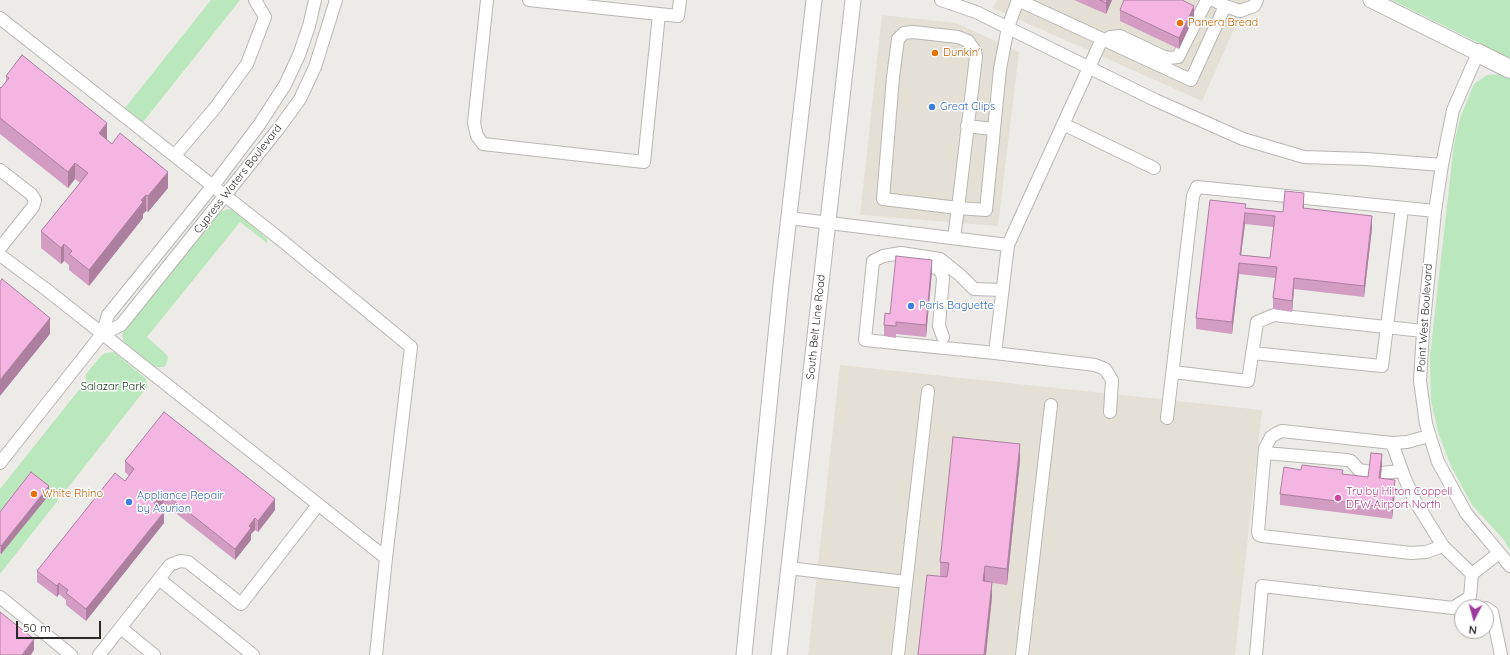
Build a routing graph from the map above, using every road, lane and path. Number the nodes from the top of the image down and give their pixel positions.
1 (255, 0) edge
2 (315, 0) edge
3 (336, 0) edge
4 (486, 0) edge
5 (529, 0) edge
6 (680, 0) edge
7 (814, 0) edge
8 (853, 0) edge
9 (942, 0) edge
10 (1018, 0) edge
11 (1207, 0) edge
12 (1213, 0) edge
13 (1257, 0) edge
14 (1371, 0) edge
15 (1225, 6) junction
16 (659, 14) junction
17 (0, 18) edge
18 (1008, 27) junction
19 (1104, 40) junction
20 (1478, 53) junction
21 (1089, 67) junction
22 (1510, 70) edge
23 (1063, 124) junction
24 (967, 126) junction
25 (993, 129) junction
26 (175, 156) junction
27 (1442, 165) junction
28 (1154, 168) dead end
29 (0, 170) edge
30 (212, 186) junction
31 (225, 196) junction
32 (958, 208) junction
33 (1402, 208) junction
34 (1435, 211) junction
35 (788, 218) junction
36 (827, 223) junction
37 (954, 238) junction
38 (1008, 244) junction
39 (0, 248) edge
40 (0, 255) edge
41 (873, 266) junction
42 (950, 267) junction
43 (1001, 290) junction
44 (1387, 326) junction
45 (1423, 331) junction
46 (102, 334) junction
47 (943, 342) junction
48 (995, 353) junction
49 (1252, 353) junction
50 (1173, 372) junction
51 (928, 391) dead end
52 (1050, 405) dead end
53 (1110, 412) dead end
54 (1167, 418) dead end
55 (1429, 436) junction
56 (1392, 443) junction
57 (1265, 453) junction
58 (0, 463) edge
59 (1402, 471) junction
60 (318, 505) junction
61 (1443, 546) junction
62 (1499, 553) junction
63 (386, 558) junction
64 (1510, 566) edge
65 (788, 568) junction
66 (1472, 574) junction
67 (159, 579) junction
68 (906, 582) junction
69 (0, 597) edge
70 (1470, 597) junction
71 (1473, 599) edge
72 (1494, 622) edge
73 (121, 628) junction
74 (72, 655) edge
75 (99, 655) edge
76 (154, 655) edge
77 (253, 655) edge
78 (376, 655) edge
79 (744, 655) edge
80 (779, 655) edge
81 (898, 655) edge
82 (1022, 655) edge
83 (1256, 655) edge
84 (1501, 655) edge

1 - 26 street
2 - 30 street, Cypress Waters Boulevard
3 - 31 street, Cypress Waters Boulevard
4 - 16 street
5 - 16 street
6 - 16 street
7 - 35 main road
8 - 36 main road, South Belt Line Road
9 - 18 street
10 - 18 street
10 - 19 street
11 - 19 street
12 - 15 street
13 - 15 street
14 - 20 main road
15 - 19 street
17 - 26 street
18 - 21 street
18 - 25 street
19 - 21 street
20 - 22 highway
20 - 27 street, Point West Boulevard
21 - 23 street
21 - 27 street
23 - 28 street
23 - 38 street
24 - 25 street
24 - 32 street
24 - 32 street
25 - 32 street
26 - 30 street
27 - 34 street, Point West Boulevard
29 - 39 street
30 - 31 street
30 - 46 street, Cypress Waters Boulevard
31 - 46 street, Cypress Waters Boulevard
31 - 63 street
32 - 37 street
33 - 34 street
33 - 44 street
33 - 50 street
34 - 45 street, Point West Boulevard
35 - 36 street
35 - 79 main road
36 - 37 street
36 - 65 main road, South Belt Line Road
37 - 38 street
38 - 43 street
40 - 46 street
41 - 42 street
41 - 47 street
41 - 47 street
42 - 43 street
42 - 47 street
43 - 48 street
44 - 45 street
44 - 49 street
44 - 49 street
45 - 55 street, Point West Boulevard
46 - 58 street, Cypress Waters Boulevard
46 - 60 street
47 - 48 street
48 - 53 street
49 - 50 street
50 - 54 street
51 - 68 street
52 - 82 street
55 - 56 street
55 - 62 street, Point West Boulevard
56 - 57 street
56 - 59 street
57 - 59 street
57 - 61 street
59 - 61 street
60 - 63 street
60 - 67 street
61 - 66 street
62 - 64 street, Point West Boulevard
62 - 66 street
63 - 78 street
65 - 68 street
65 - 80 main road, South Belt Line Road
66 - 70 street
67 - 73 street
67 - 77 street
68 - 81 street
69 - 74 street
70 - 71 street
70 - 83 street
72 - 84 street
73 - 75 street
73 - 76 street

